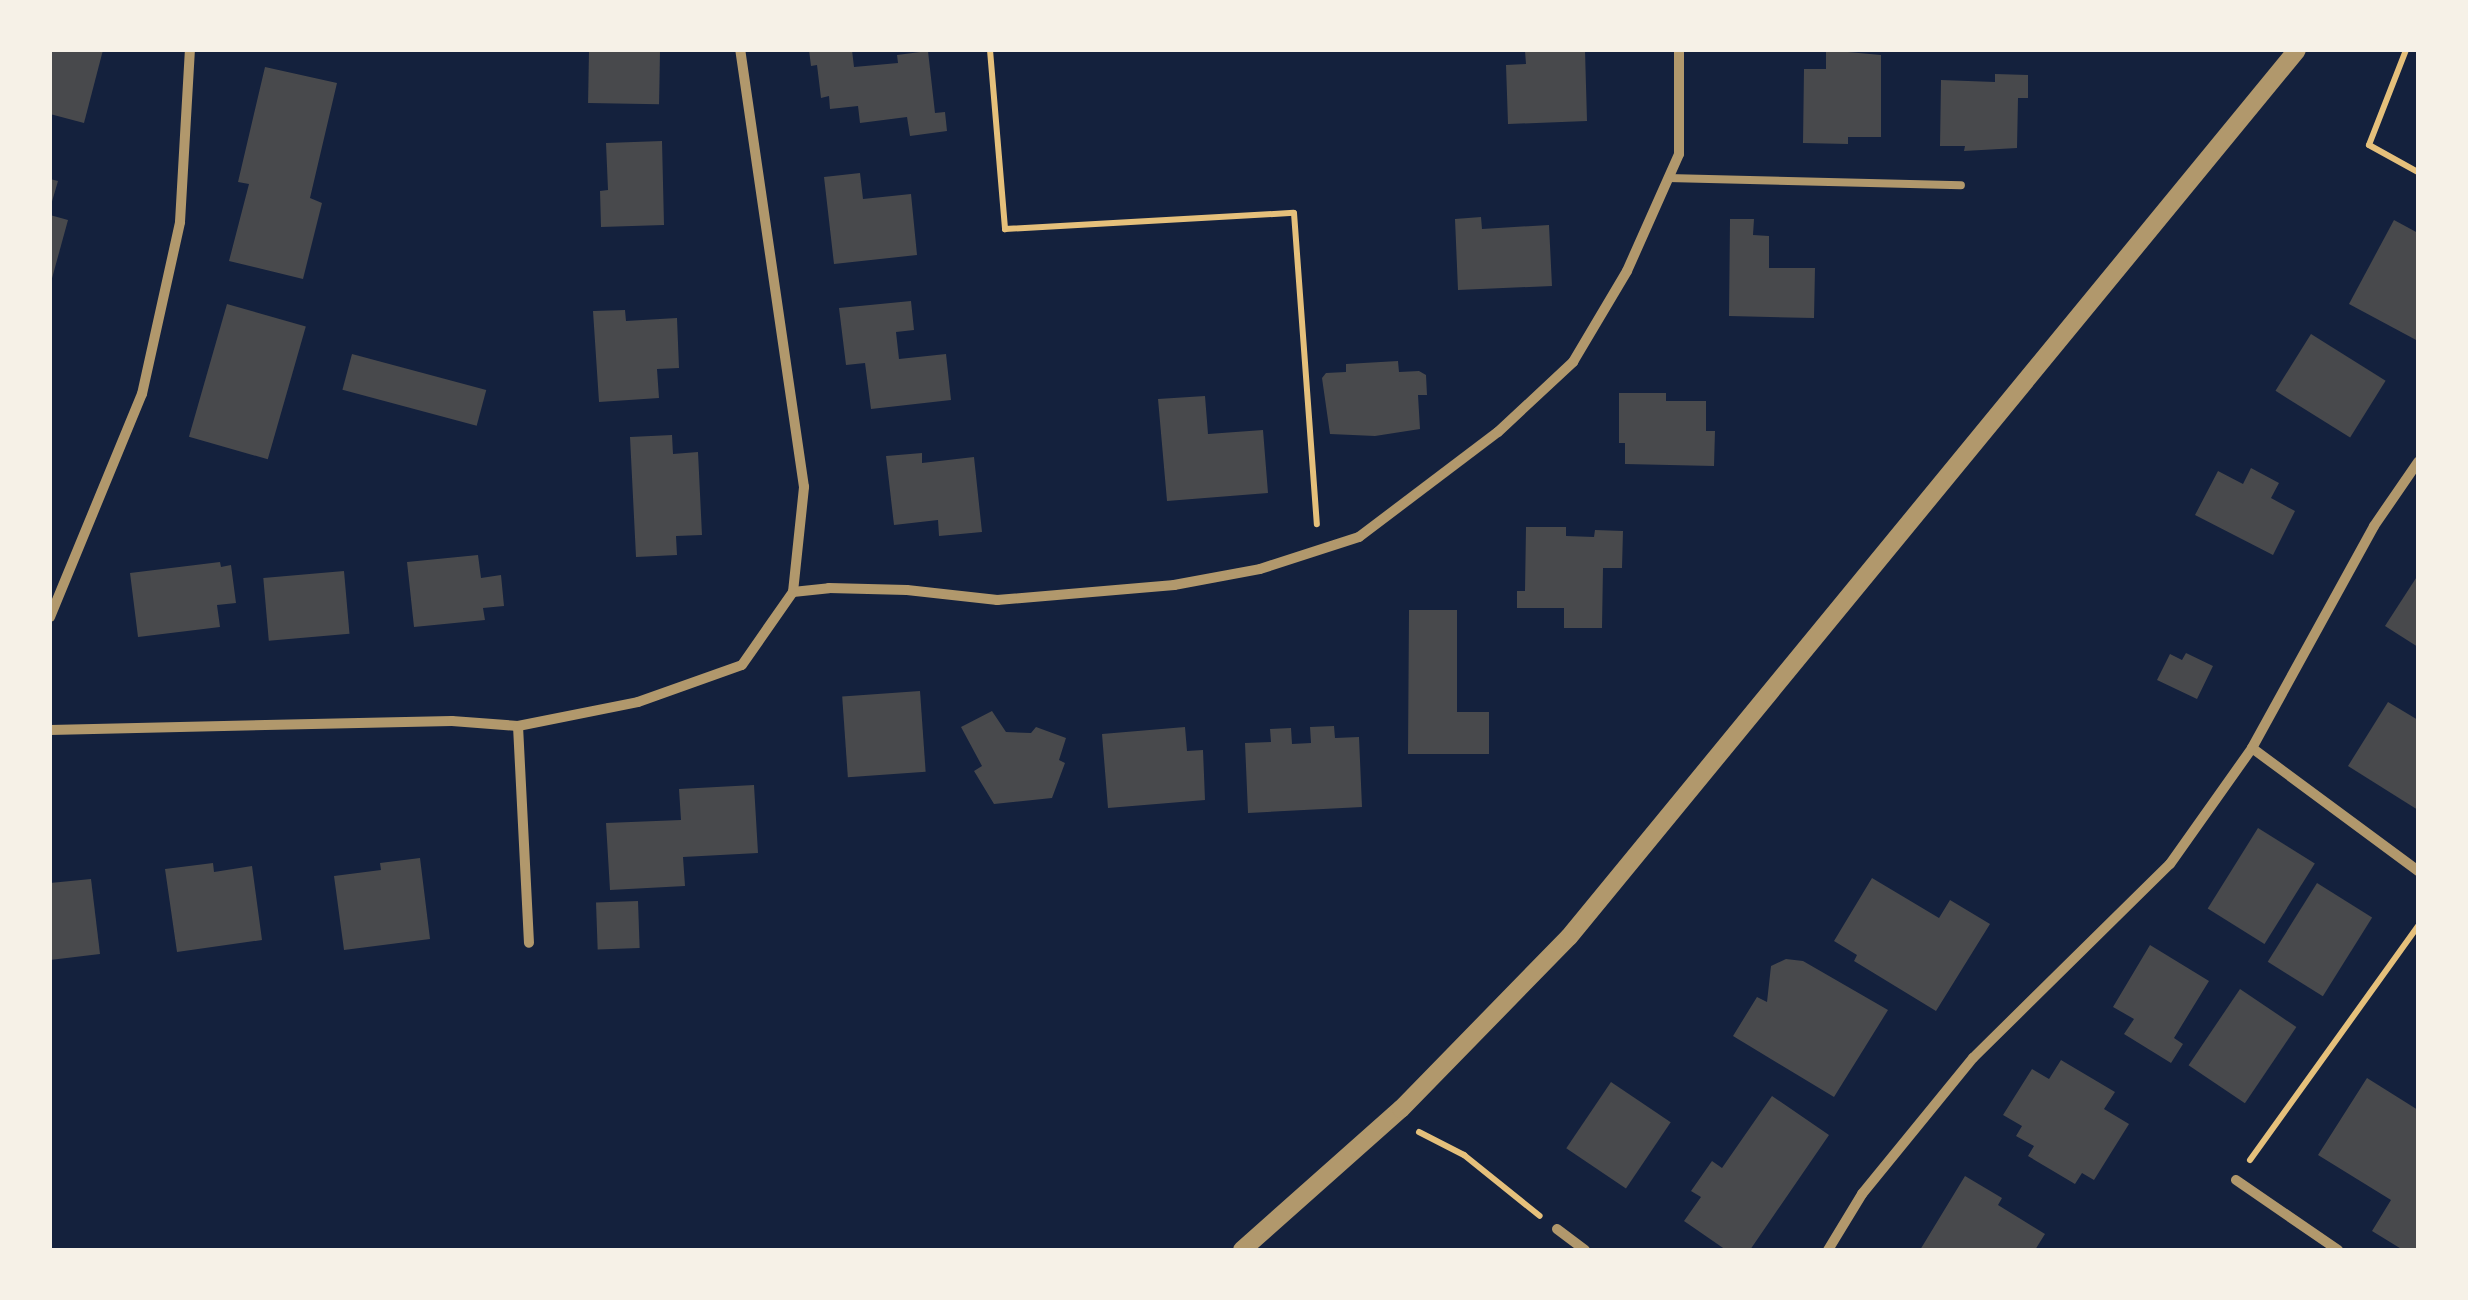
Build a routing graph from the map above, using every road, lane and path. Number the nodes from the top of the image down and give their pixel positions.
1 (190, 50) edge
2 (740, 50) edge
3 (990, 50) edge
4 (1679, 50) edge
5 (2298, 50) edge
6 (2406, 50) edge
7 (2418, 172) edge
8 (1668, 178) junction
9 (1961, 186) dead end
10 (2418, 462) edge
11 (1320, 550) junction
12 (792, 592) junction
13 (50, 617) edge
14 (518, 726) junction
15 (50, 730) edge
16 (2252, 748) junction
17 (2418, 871) edge
18 (2418, 926) edge
19 (529, 943) dead end
20 (1408, 1126) dead end
21 (2236, 1180) joint
22 (1557, 1229) joint
23 (1242, 1250) edge
24 (1586, 1250) edge
25 (1828, 1250) edge
26 (2338, 1250) edge

1 - 13 street
2 - 12 street
3 - 11 path
4 - 8 street
5 - 23 street
6 - 7 path
8 - 9 lane
8 - 11 street
10 - 16 street
11 - 12 street
12 - 14 street
14 - 15 street
14 - 19 street
16 - 17 street
16 - 25 street
18 - 21 path
20 - 22 path
21 - 26 street
22 - 24 street

